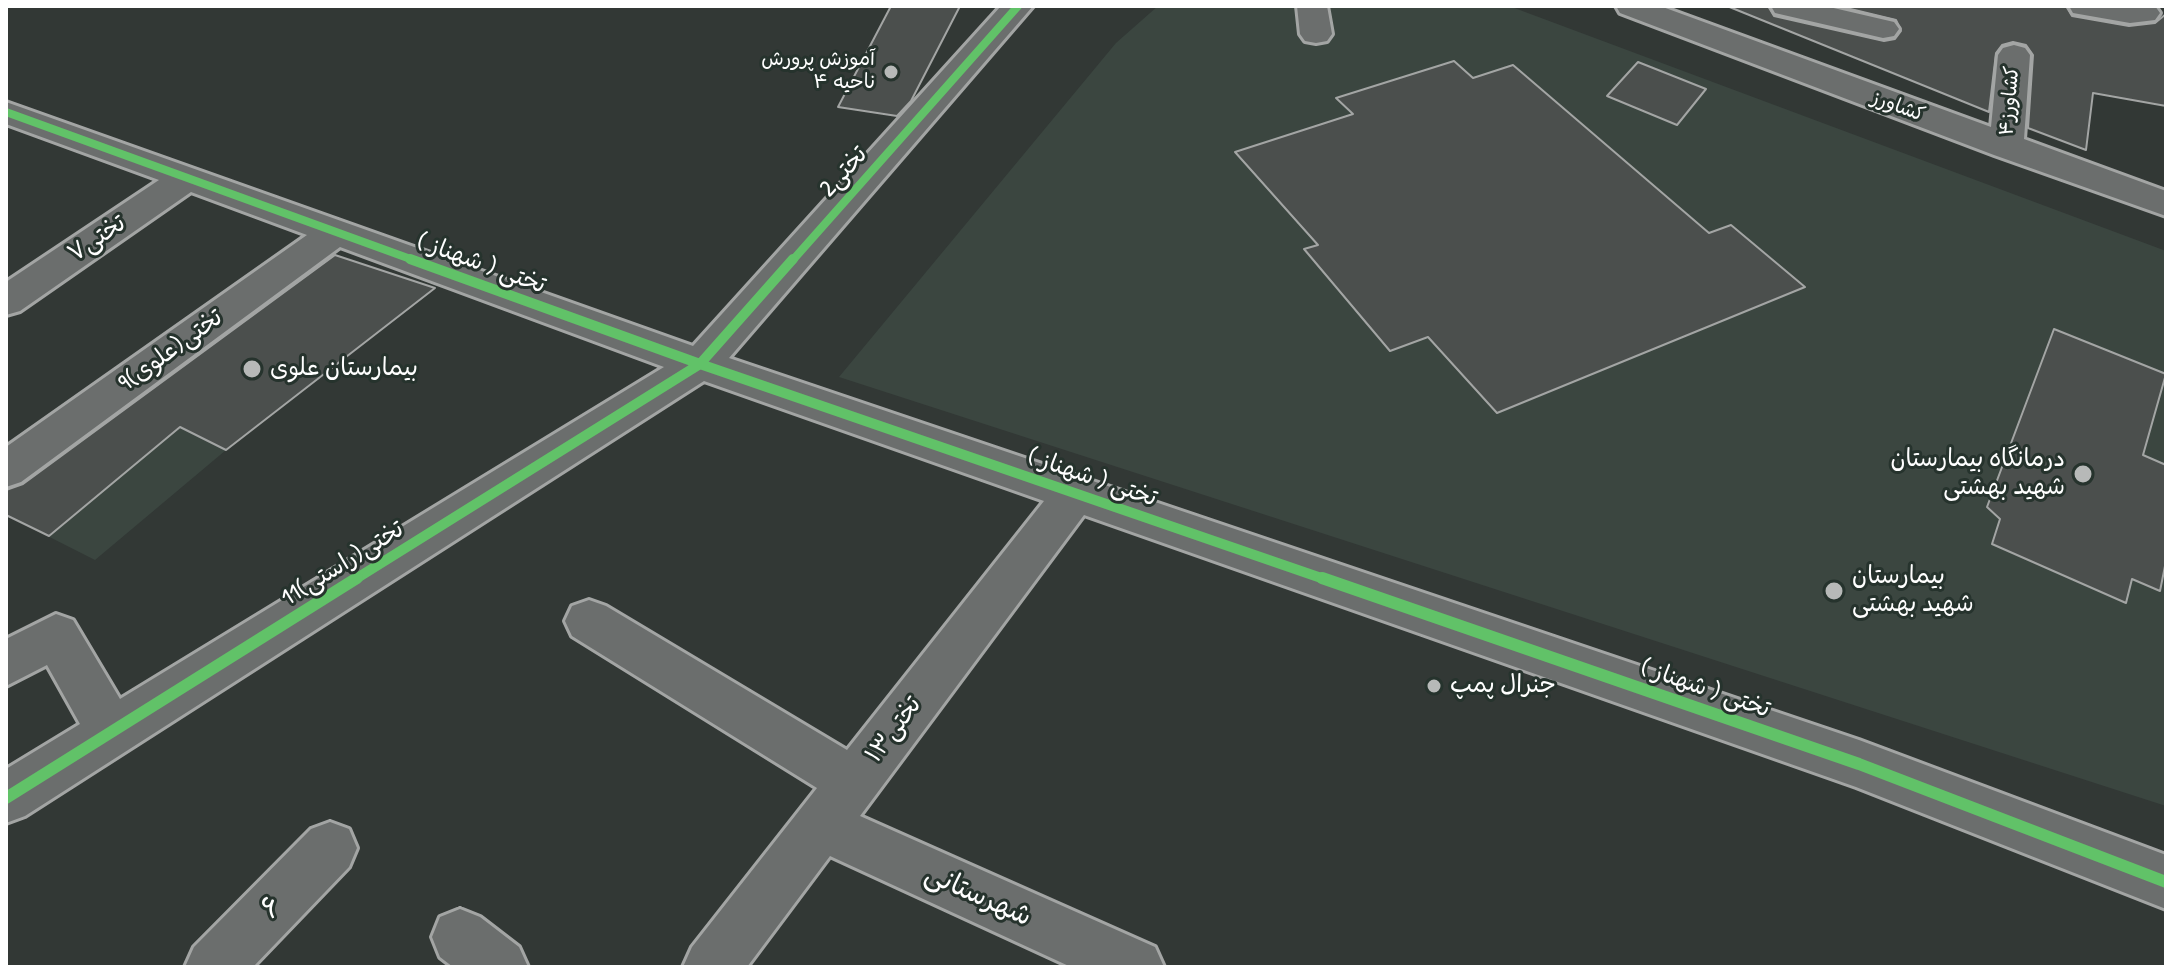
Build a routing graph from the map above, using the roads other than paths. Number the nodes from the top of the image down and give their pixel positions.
1 (1018, 6) edge
2 (1631, 6) edge
3 (1767, 6) edge
4 (1786, 6) edge
5 (2084, 6) edge
6 (2139, 6) edge
7 (1883, 29) dead end
8 (1751, 52) junction
9 (2014, 55) dead end
10 (11, 119) edge
11 (2006, 147) junction
12 (187, 178) junction
13 (2166, 204) edge
14 (336, 232) junction
15 (6, 301) edge
16 (700, 364) junction
17 (6, 470) edge
18 (1075, 494) junction
19 (589, 621) dead end
20 (6, 664) edge
21 (112, 732) junction
22 (854, 782) junction
23 (6, 798) edge
24 (821, 825) junction
25 (330, 848) dead end
26 (2166, 882) edge
27 (214, 967) edge
28 (712, 967) edge
29 (1135, 967) edge

1 - 16 street, 2تختی
2 - 8 street, کشاورز
3 - 8 street
4 - 7 street
5 - 6 street
8 - 11 street, کشاورز
9 - 11 street, کشاورز۴
10 - 12 street, تختی ( شهناز )
11 - 13 street, کشاورز
12 - 14 street, تختی ( شهناز )
12 - 15 street, تختی۷
14 - 16 street, تختی ( شهناز )
14 - 17 street, 9تختی(علوی)
16 - 18 street, تختی ( شهناز )
16 - 21 street, 11تختی(راستی)
18 - 22 street, تختی۱۳
18 - 26 street, تختی ( شهناز )
19 - 22 street
20 - 21 street
21 - 23 street, 11تختی(راستی)
22 - 24 street, تختی۱۳
24 - 28 street, تختی۱۳
24 - 29 street, شهرستانی
25 - 27 street, ۶

